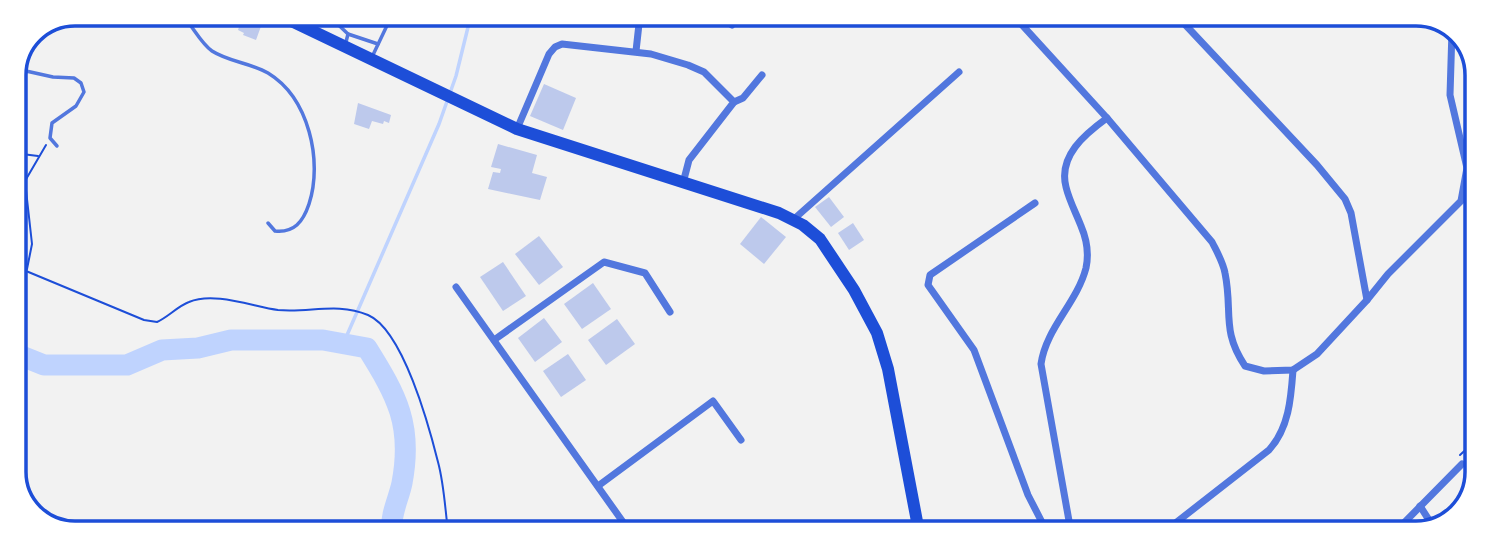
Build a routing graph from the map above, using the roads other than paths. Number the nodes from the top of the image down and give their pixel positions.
1 (191, 26) edge
2 (309, 26) edge
3 (336, 26) edge
4 (387, 26) edge
5 (640, 26) edge
6 (1023, 26) edge
7 (1186, 26) edge
8 (347, 40) junction
9 (1452, 43) edge
10 (378, 44) junction
11 (636, 51) junction
12 (371, 59) junction
13 (26, 71) edge
14 (959, 72) dead end
15 (762, 75) dead end
16 (734, 102) junction
17 (1107, 118) junction
18 (512, 127) junction
19 (57, 146) dead end
20 (1465, 159) edge
21 (684, 183) junction
22 (1465, 188) edge
23 (1035, 203) dead end
24 (794, 219) junction
25 (268, 223) dead end
26 (456, 287) dead end
27 (1367, 300) junction
28 (670, 312) dead end
29 (494, 340) junction
30 (1293, 370) junction
31 (741, 440) dead end
32 (1462, 464) road end
33 (598, 486) junction
34 (1420, 506) junction
35 (1428, 519) edge
36 (622, 521) edge
37 (917, 521) edge
38 (1041, 521) edge
39 (1069, 521) edge
40 (1178, 521) edge
41 (1406, 521) edge

1 - 25 lane
2 - 8 main road
3 - 8 lane
4 - 10 lane
5 - 11 street
6 - 17 street
7 - 27 street
8 - 10 lane
8 - 12 main road
9 - 20 street
10 - 12 lane
11 - 16 street
11 - 18 street
12 - 18 main road
13 - 19 lane
14 - 24 street
15 - 16 street
16 - 21 street
17 - 30 street
17 - 39 street
18 - 21 main road
21 - 24 main road
22 - 27 street
23 - 38 street
24 - 37 main road
26 - 29 street
27 - 30 street
28 - 29 street
29 - 33 street
30 - 40 street
31 - 33 street
32 - 34 street
33 - 36 street
34 - 35 street
34 - 41 street

